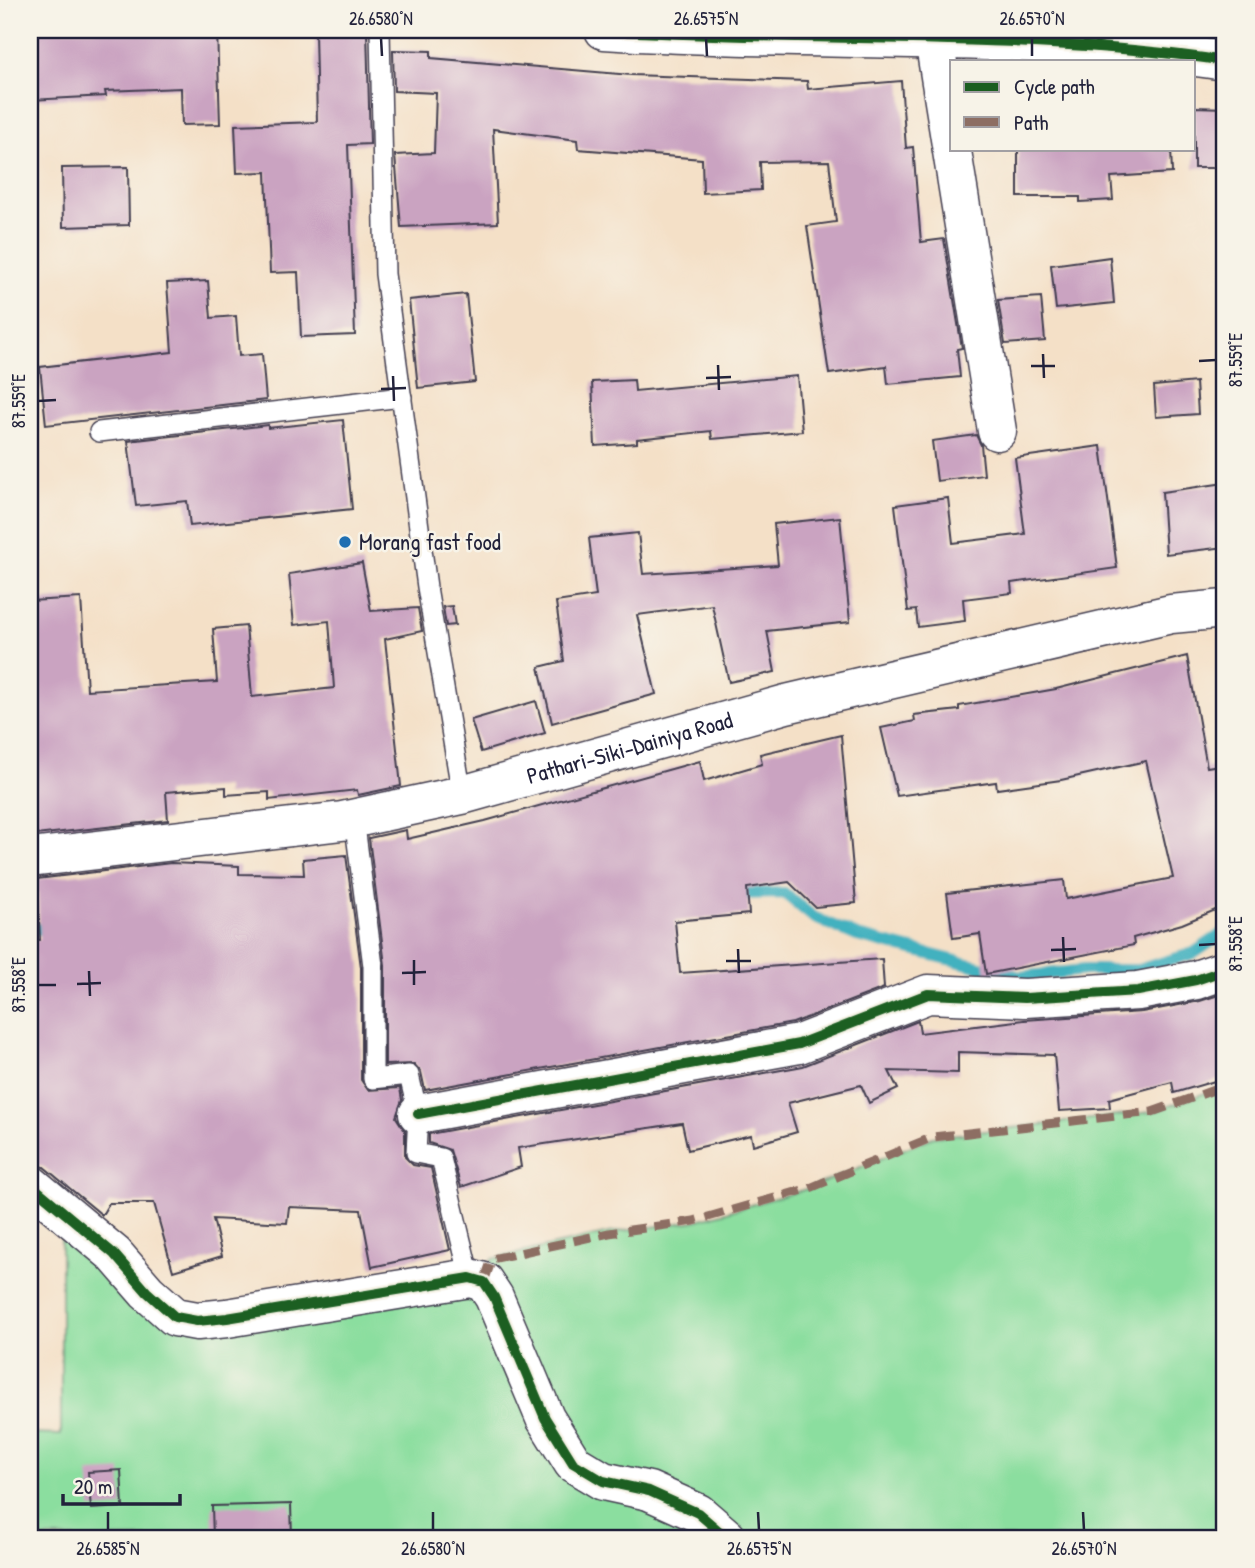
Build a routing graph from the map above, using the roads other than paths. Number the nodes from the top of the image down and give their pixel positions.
1 (380, 30) edge
2 (604, 30) edge
3 (934, 38) junction
4 (1225, 61) edge
5 (950, 138) edge
6 (952, 150) edge
7 (402, 397) junction
8 (997, 431) dead end
9 (99, 432) dead end
10 (1225, 609) edge
11 (462, 795) junction
12 (354, 818) junction
13 (30, 858) edge
14 (1225, 970) edge
15 (418, 1114) junction
16 (30, 1184) edge
17 (470, 1278) junction
18 (727, 1538) edge

1 - 7 lane
2 - 3 street
3 - 4 street
3 - 5 street
6 - 8 street
7 - 9 lane
7 - 11 lane
10 - 11 street, Pathari-Siki-Dainiya Road
11 - 12 street, Pathari-Siki-Dainiya Road
12 - 13 street, Pathari-Siki-Dainiya Road
12 - 15 lane
14 - 15 street
15 - 17 lane
16 - 17 street
17 - 18 street

